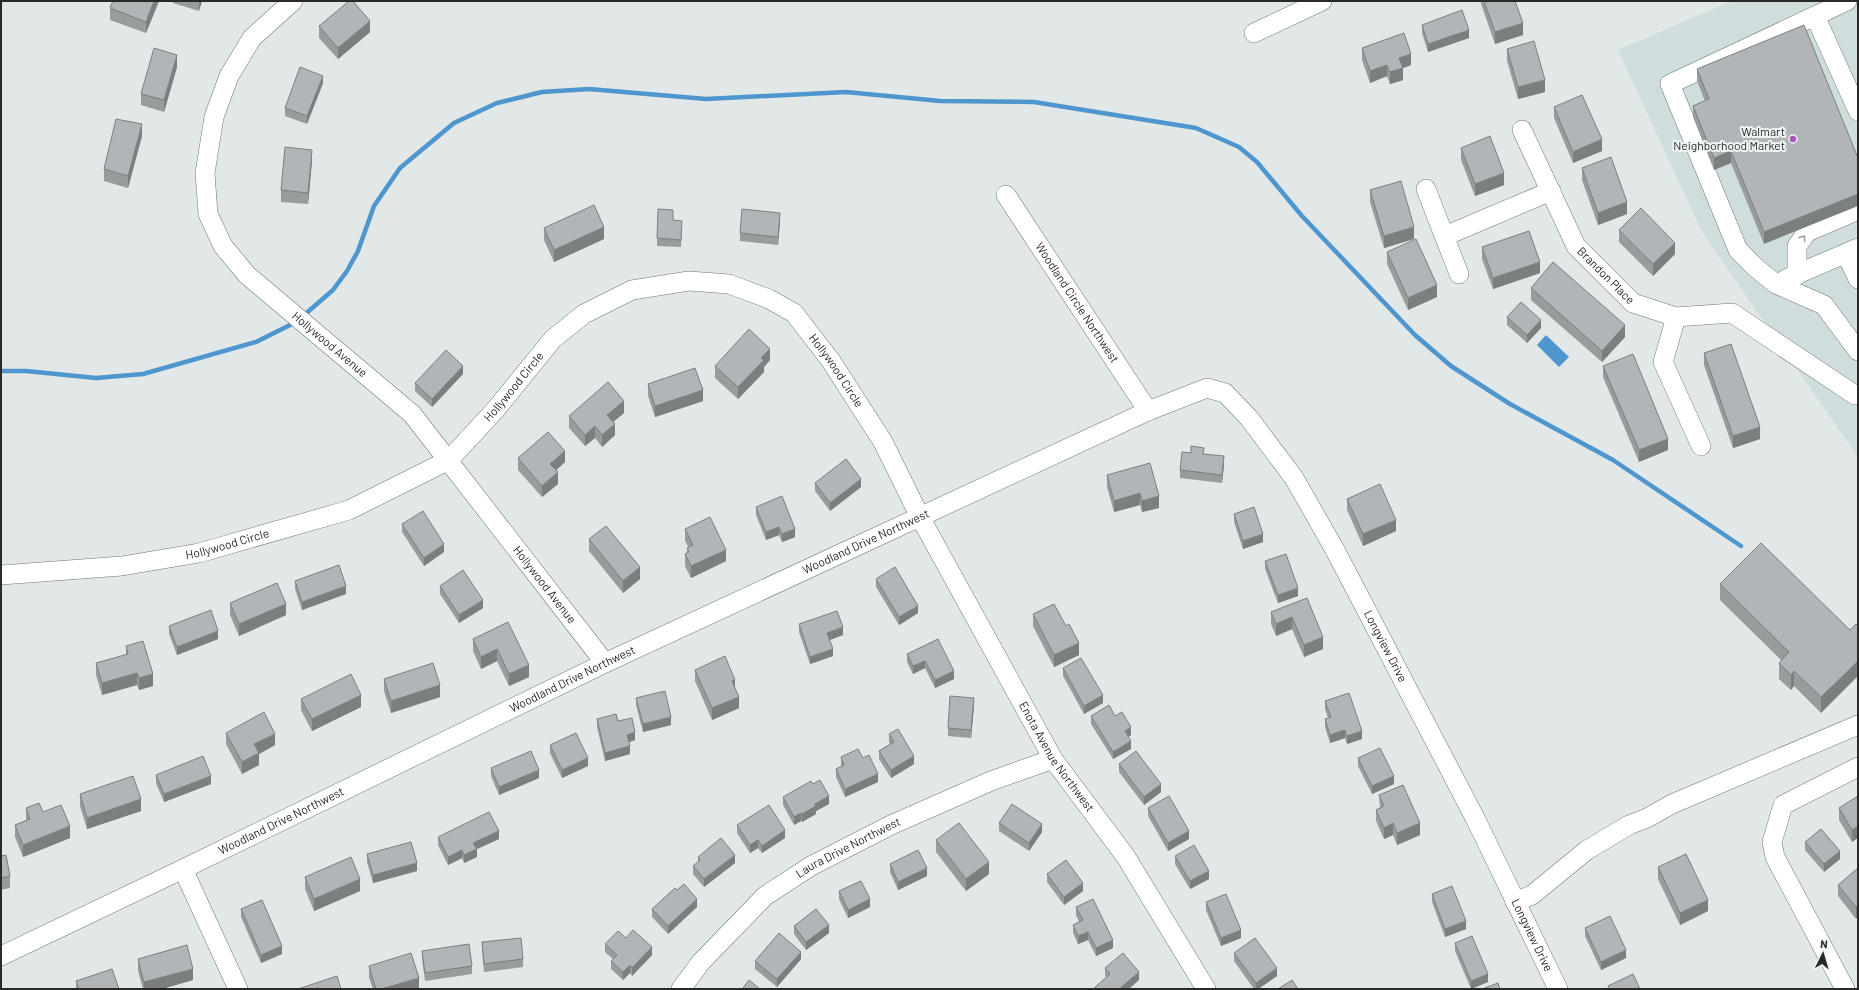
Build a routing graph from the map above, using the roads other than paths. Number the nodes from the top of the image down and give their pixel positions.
1 (293, 1) edge
2 (1322, 1) edge
3 (1847, 1) edge
4 (1814, 16) junction
5 (1254, 33) dead end
6 (1858, 111) edge
7 (1522, 130) dead end
8 (1426, 189) dead end
9 (1551, 191) junction
10 (1006, 194) dead end
11 (1858, 210) edge
12 (1445, 236) junction
13 (1852, 251) edge
14 (1459, 274) dead end
15 (1797, 275) junction
16 (1858, 279) edge
17 (1776, 284) junction
18 (1676, 317) junction
19 (1858, 351) edge
20 (1858, 395) edge
21 (1148, 411) junction
22 (1700, 446) dead end
23 (449, 460) junction
24 (920, 517) junction
25 (1, 576) edge
26 (605, 663) junction
27 (1858, 725) edge
28 (1053, 759) junction
29 (1858, 767) edge
30 (182, 869) junction
31 (1515, 902) junction
32 (1, 956) edge
33 (238, 989) edge
34 (681, 989) edge
35 (1206, 989) edge
36 (1558, 989) edge
37 (1845, 989) edge

1 - 23 street, Hollywood Avenue
2 - 5 street
3 - 4 street
4 - 6 street
4 - 17 street
7 - 9 street, Brandon Place
8 - 12 street
9 - 12 street
9 - 18 street, Brandon Place
10 - 21 street, Woodland Circle Northwest
15 -> 11 street
12 - 14 street
13 - 15 street
13 - 16 street
15 - 17 street
17 - 19 street
18 - 20 street, Brandon Place
18 - 22 street
21 - 24 street, Woodland Drive Northwest
21 - 31 street, Longview Drive
23 - 24 street, Hollywood Circle
23 - 25 street, Hollywood Circle
23 - 26 street, Hollywood Avenue
24 - 26 street, Woodland Drive Northwest
24 - 28 street, Enota Avenue Northwest
26 - 30 street, Woodland Drive Northwest
27 - 31 street
28 - 34 street, Laura Drive Northwest
28 - 35 street, Enota Avenue Northwest
29 - 37 street
30 - 32 street, Woodland Drive Northwest
30 - 33 street
31 - 36 street, Longview Drive

